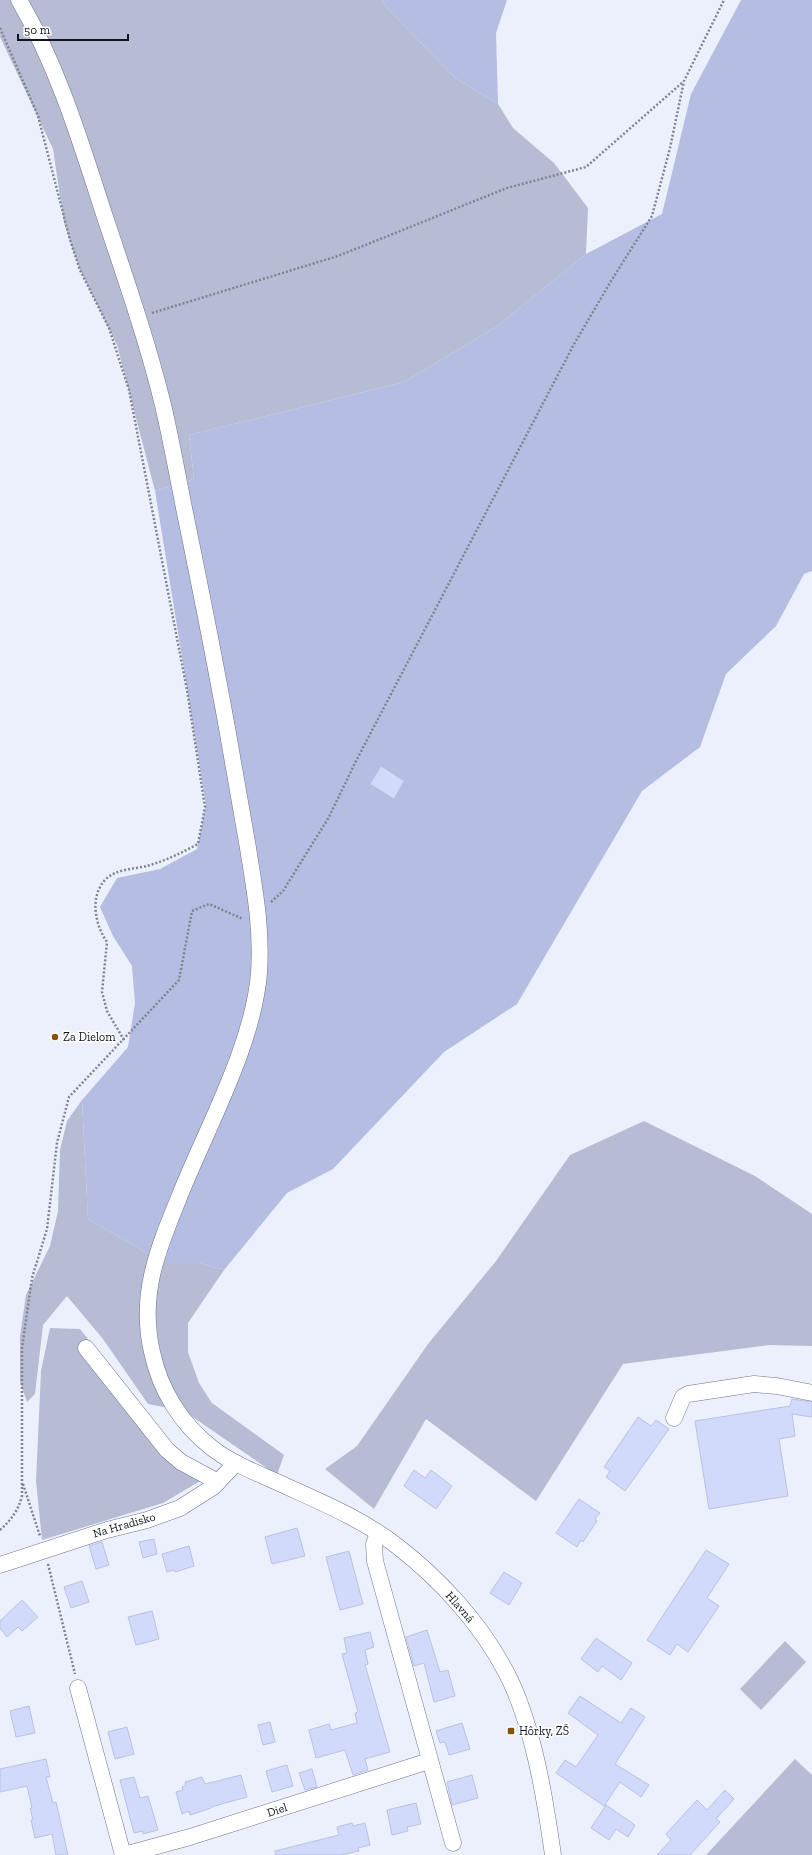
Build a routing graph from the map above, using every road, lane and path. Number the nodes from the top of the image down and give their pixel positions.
1 (19, 0) edge
2 (724, 0) edge
3 (0, 28) edge
4 (684, 82) junction
5 (138, 317) junction
6 (283, 891) dead end
7 (259, 913) junction
8 (124, 1040) junction
9 (86, 1348) dead end
10 (812, 1393) edge
11 (674, 1418) dead end
12 (236, 1463) junction
13 (218, 1482) junction
14 (23, 1483) junction
15 (0, 1530) edge
16 (378, 1533) junction
17 (44, 1550) junction
18 (0, 1565) edge
19 (78, 1688) joint
20 (429, 1761) junction
21 (453, 1843) dead end
22 (124, 1855) edge
23 (553, 1855) edge

1 - 5 street, Hlavná
2 - 4 path
3 - 8 path
4 - 5 path
4 - 6 path
5 - 7 street, Hlavná
7 - 8 path
7 - 12 street, Hlavná
8 - 14 path
9 - 13 street
10 - 11 street
12 - 13 street, Na Hradisko
12 - 16 street, Hlavná
13 - 17 street, Na Hradisko
14 - 15 path
14 - 17 path
16 - 20 street
16 - 23 street, Hlavná
17 - 18 street, Na Hradisko
17 - 19 path
19 - 22 street, Diel
20 - 21 street
20 - 22 street, Diel

